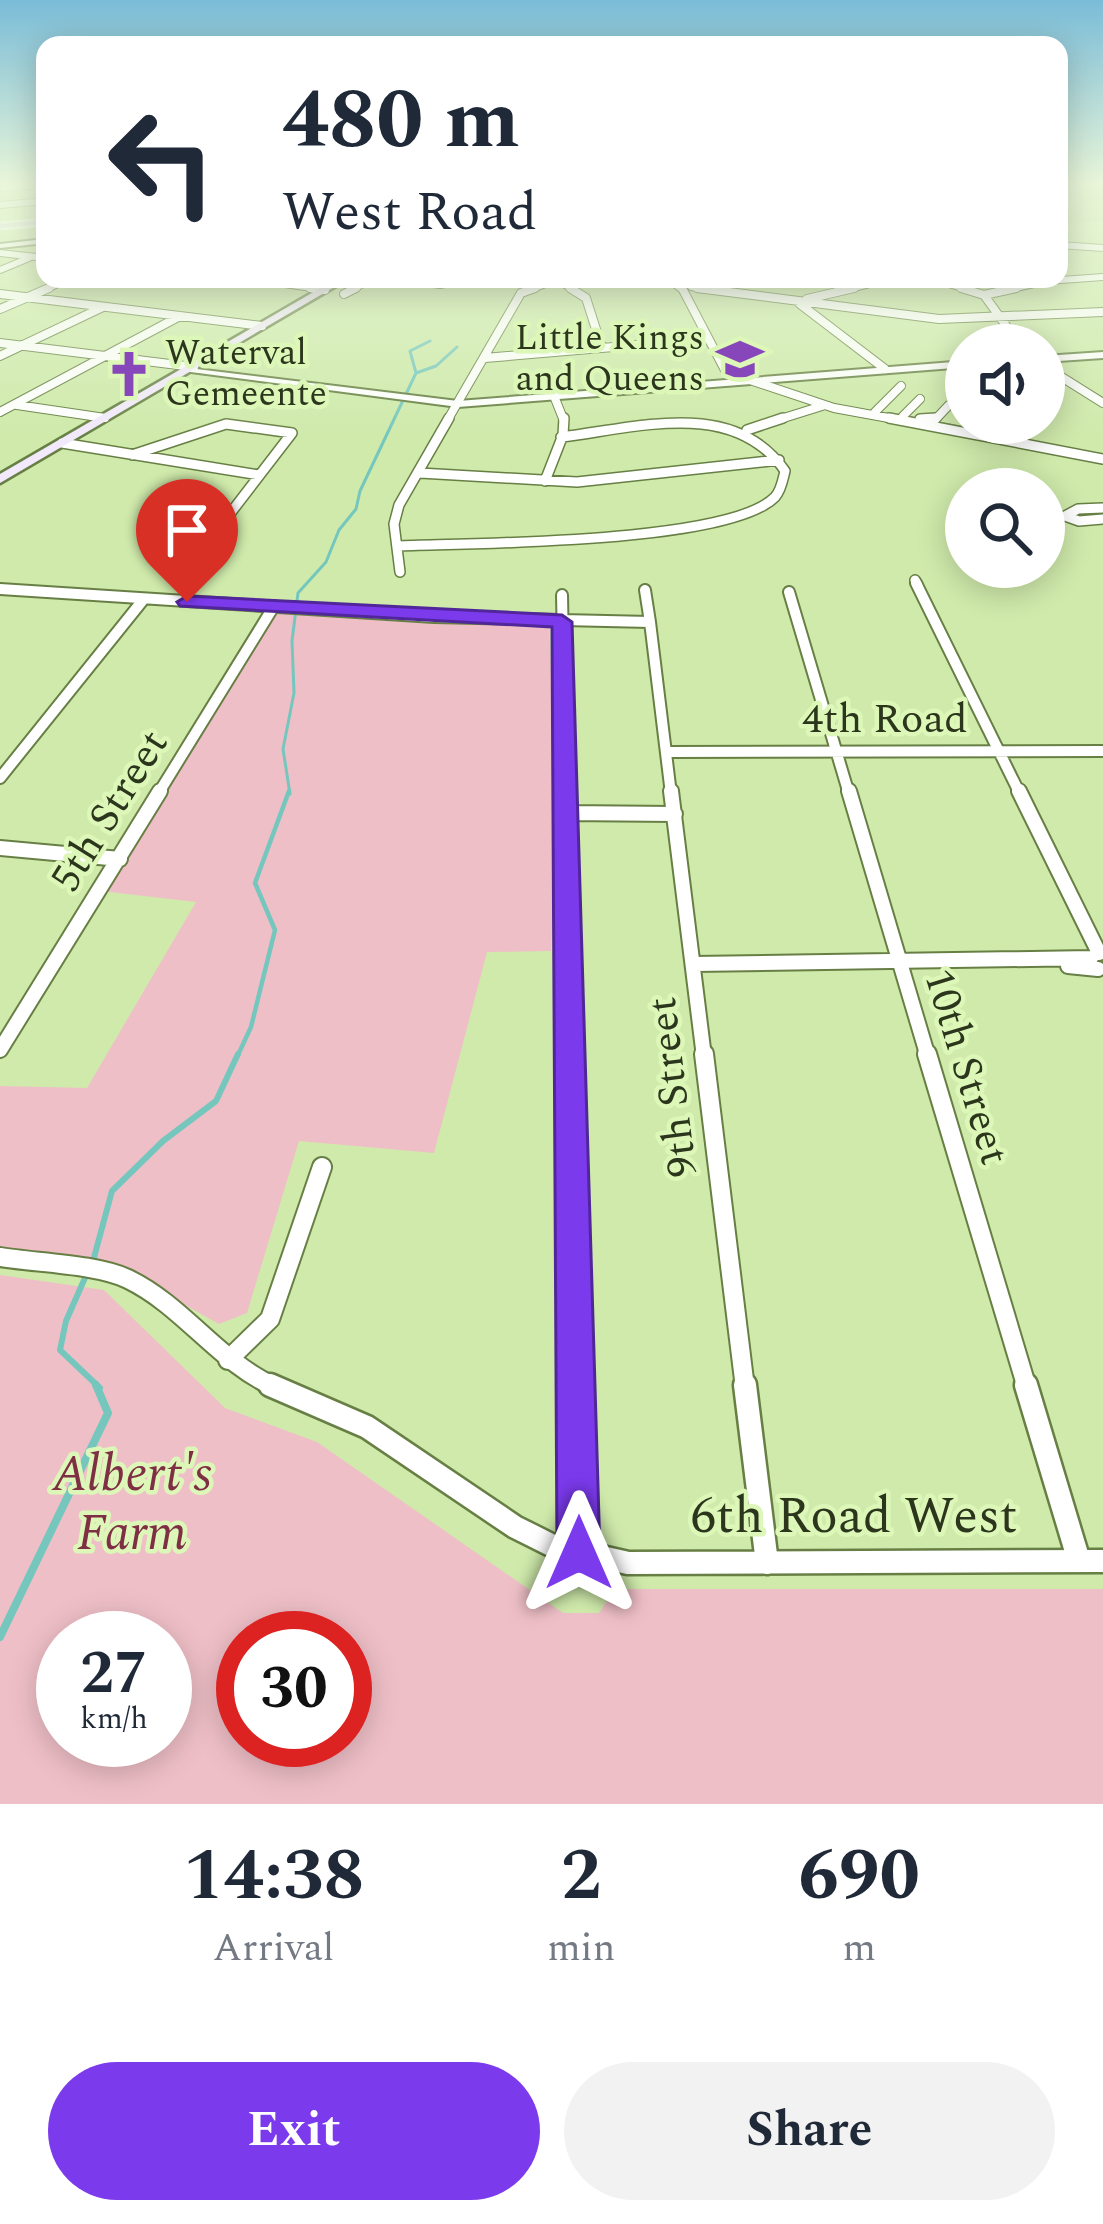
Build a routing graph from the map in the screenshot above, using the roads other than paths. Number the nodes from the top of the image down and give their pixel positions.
1 (1103, 277) edge
2 (1068, 279) edge
3 (48, 288) edge
4 (309, 288) edge
5 (328, 288) edge
6 (356, 288) edge
7 (534, 288) edge
8 (571, 288) edge
9 (687, 288) edge
10 (695, 288) edge
11 (852, 288) edge
12 (960, 288) edge
13 (1016, 288) edge
14 (325, 290) junction
15 (0, 294) edge
16 (344, 294) dead end
17 (984, 296) junction
18 (28, 297) junction
19 (796, 301) junction
20 (103, 307) junction
21 (0, 309) edge
22 (1103, 312) edge
23 (180, 316) junction
24 (1000, 317) junction
25 (1005, 324) edge
26 (262, 326) junction
27 (707, 339) junction
28 (0, 343) edge
29 (21, 346) junction
30 (602, 348) junction
31 (1103, 353) edge
32 (0, 356) edge
33 (104, 357) junction
34 (210, 358) junction
35 (485, 358) junction
36 (1065, 358) edge
37 (945, 362) edge
38 (882, 366) junction
39 (187, 369) junction
40 (220, 373) junction
41 (732, 375) junction
42 (1065, 376) edge
43 (745, 379) junction
44 (164, 384) junction
45 (901, 386) dead end
46 (1088, 393) junction
47 (1103, 393) edge
48 (554, 394) junction
49 (920, 399) dead end
50 (0, 402) edge
51 (459, 402) junction
52 (1103, 403) edge
53 (14, 404) junction
54 (824, 406) junction
55 (945, 409) edge
56 (0, 412) edge
57 (872, 414) junction
58 (903, 416) junction
59 (105, 418) junction
60 (747, 430) junction
61 (561, 437) junction
62 (62, 443) junction
63 (131, 455) junction
64 (1103, 459) edge
65 (779, 460) junction
66 (420, 473) junction
67 (259, 476) junction
68 (2, 477) edge
69 (545, 481) junction
70 (1103, 508) edge
71 (1103, 519) edge
72 (219, 528) dead end
73 (398, 546) junction
74 (400, 572) dead end
75 (915, 580) dead end
76 (6, 590) edge
77 (645, 590) dead end
78 (789, 592) dead end
79 (562, 595) dead end
80 (143, 599) junction
81 (0, 603) edge
82 (280, 607) junction
83 (562, 622) junction
84 (650, 622) junction
85 (999, 751) junction
86 (1103, 751) edge
87 (668, 752) junction
88 (836, 752) junction
89 (0, 778) edge
90 (566, 813) junction
91 (675, 814) junction
92 (0, 848) edge
93 (120, 859) junction
94 (1099, 961) edge
95 (694, 964) junction
96 (897, 964) junction
97 (0, 1050) edge
98 (322, 1167) dead end
99 (0, 1256) edge
100 (228, 1360) junction
101 (579, 1553) junction
102 (1078, 1562) junction
103 (1103, 1562) edge
104 (766, 1563) junction

1 - 2 street
3 - 18 street
4 - 14 street
5 - 14 main road
6 - 16 street
7 - 35 street
8 - 30 street
9 - 27 street
10 - 19 street
11 - 19 street
12 - 17 street
13 - 17 street
14 - 26 main road
15 - 18 street
17 - 24 street
18 - 20 street
18 - 21 street
19 - 24 street
19 - 38 street
20 - 23 street
20 - 29 street
22 - 24 street
23 - 26 street
23 - 33 street
24 - 25 street
26 - 34 main road
27 - 30 street
27 - 41 street
28 - 29 street
29 - 32 street
29 - 33 street
30 - 35 street
31 - 36 street
33 - 39 street
33 - 53 street
34 - 39 main road
34 - 40 main road
35 - 51 street
37 - 38 street
38 - 41 street
38 - 43 street
39 - 40 street
39 - 44 main road
40 - 44 main road
40 - 51 street
41 - 43 street
41 - 48 street
42 - 46 street
43 - 48 street
43 - 54 street
44 - 59 main road
45 - 57 street
46 - 47 street
46 - 52 street
48 - 51 street
48 - 61 street
49 - 58 street
50 - 53 street
51 - 66 street
53 - 56 street
53 - 59 street
54 - 57 street
54 - 60 street
55 - 58 street
57 - 58 street
57 - 64 street
59 - 62 main road
60 - 61 street
60 - 65 street
61 - 69 street
62 - 63 street
62 - 68 main road
63 - 67 street
63 - 67 street
65 - 69 street
65 - 73 street
66 - 69 street
66 - 73 street
67 - 72 street
70 - 71 street
73 - 74 street
75 - 85 street
76 - 80 street
76 - 81 street
77 - 84 street, 9th Street
78 - 88 street, 10th Street
79 - 83 street
80 - 82 street
80 - 89 street
82 - 83 street
82 - 93 street, 5th Street
83 - 84 street
83 - 90 street
84 - 87 street, 9th Street
85 - 86 street, 4th Road
85 - 88 street, 4th Road
85 - 94 street
87 - 88 street, 4th Road
87 - 91 street, 9th Street
88 - 96 street, 10th Street
90 - 91 street
90 - 101 street
91 - 95 street, 9th Street
92 - 93 street
93 - 97 street, 5th Street
94 - 96 street
95 - 96 street
95 - 104 street, 9th Street
96 - 102 street, 10th Street
98 - 100 street
99 - 100 street, 6th Road West
100 - 101 street, 6th Road West
101 - 104 street, 6th Road West
102 - 103 street, 6th Road West
102 - 104 street, 6th Road West

